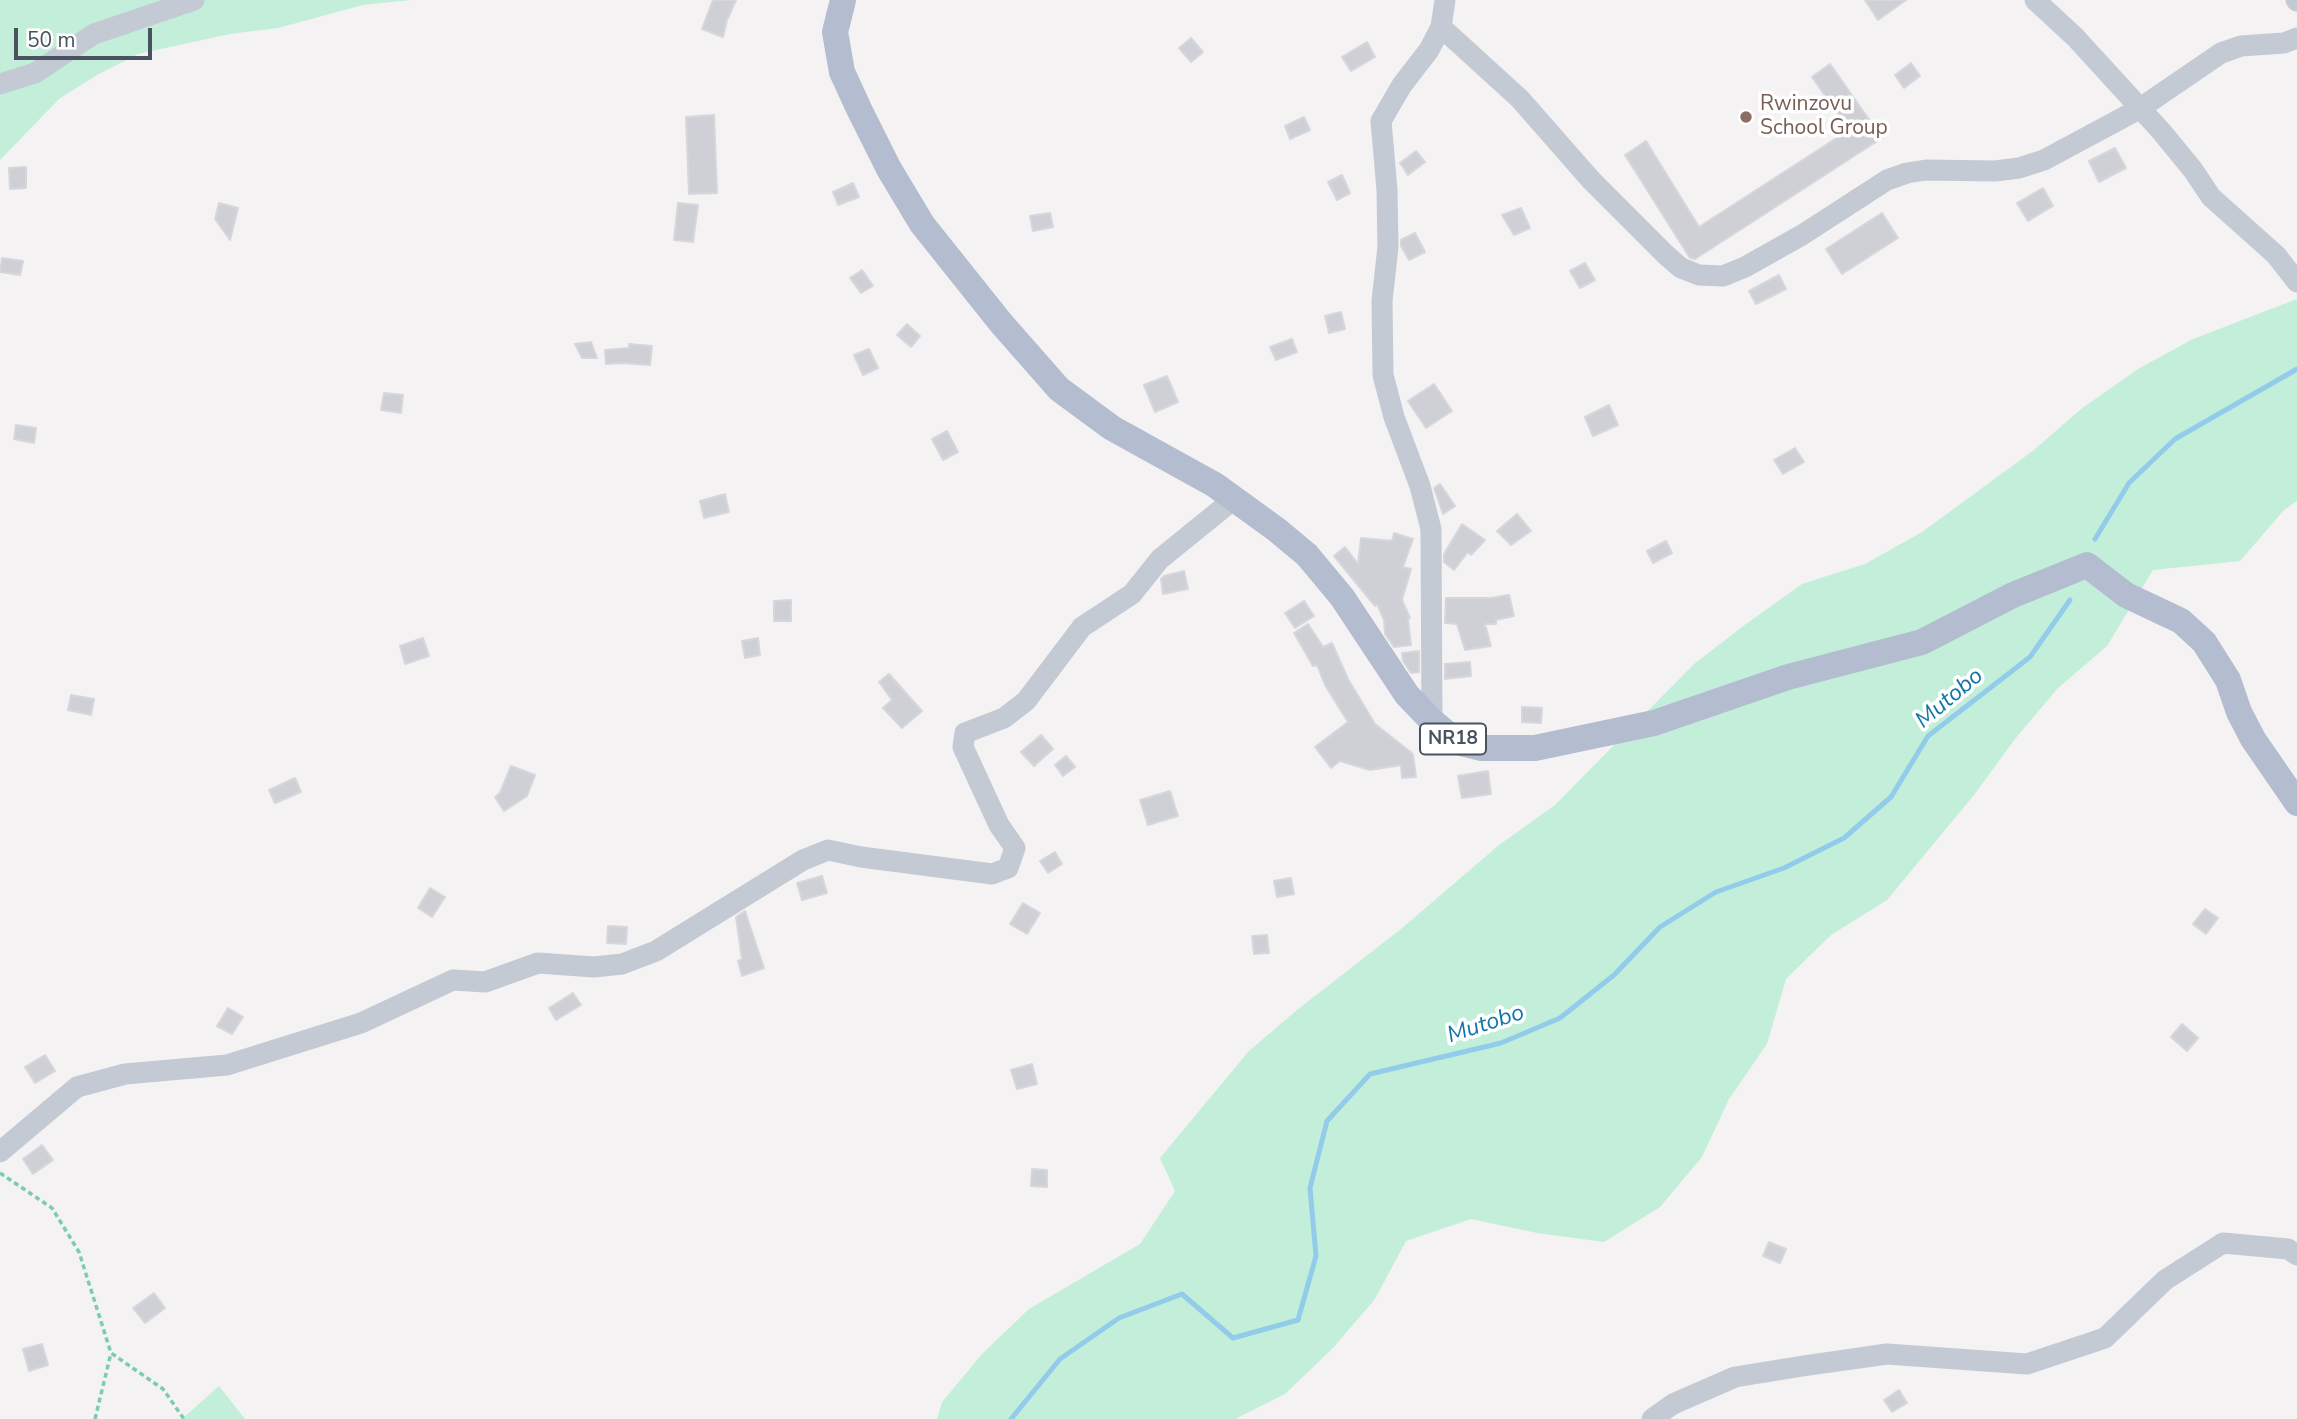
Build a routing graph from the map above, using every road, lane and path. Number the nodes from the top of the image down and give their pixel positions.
1 (194, 0) edge
2 (843, 0) edge
3 (1445, 0) edge
4 (2035, 0) edge
5 (1441, 27) junction
6 (2297, 38) edge
7 (0, 84) edge
8 (2139, 109) junction
9 (2297, 282) edge
10 (1234, 499) junction
11 (1432, 721) junction
12 (2297, 803) edge
13 (0, 1152) edge
14 (0, 1172) edge
15 (2297, 1255) edge
16 (111, 1353) junction
17 (95, 1419) edge
18 (184, 1419) edge
19 (1652, 1419) edge

1 - 7 street
2 - 10 main road, NR18
3 - 5 street
4 - 8 street
5 - 8 street
5 - 11 street
6 - 8 street
8 - 9 street
10 - 11 main road, NR18
10 - 13 street
11 - 12 main road, NR18
14 - 16 path
15 - 19 street
16 - 17 path
16 - 18 path

